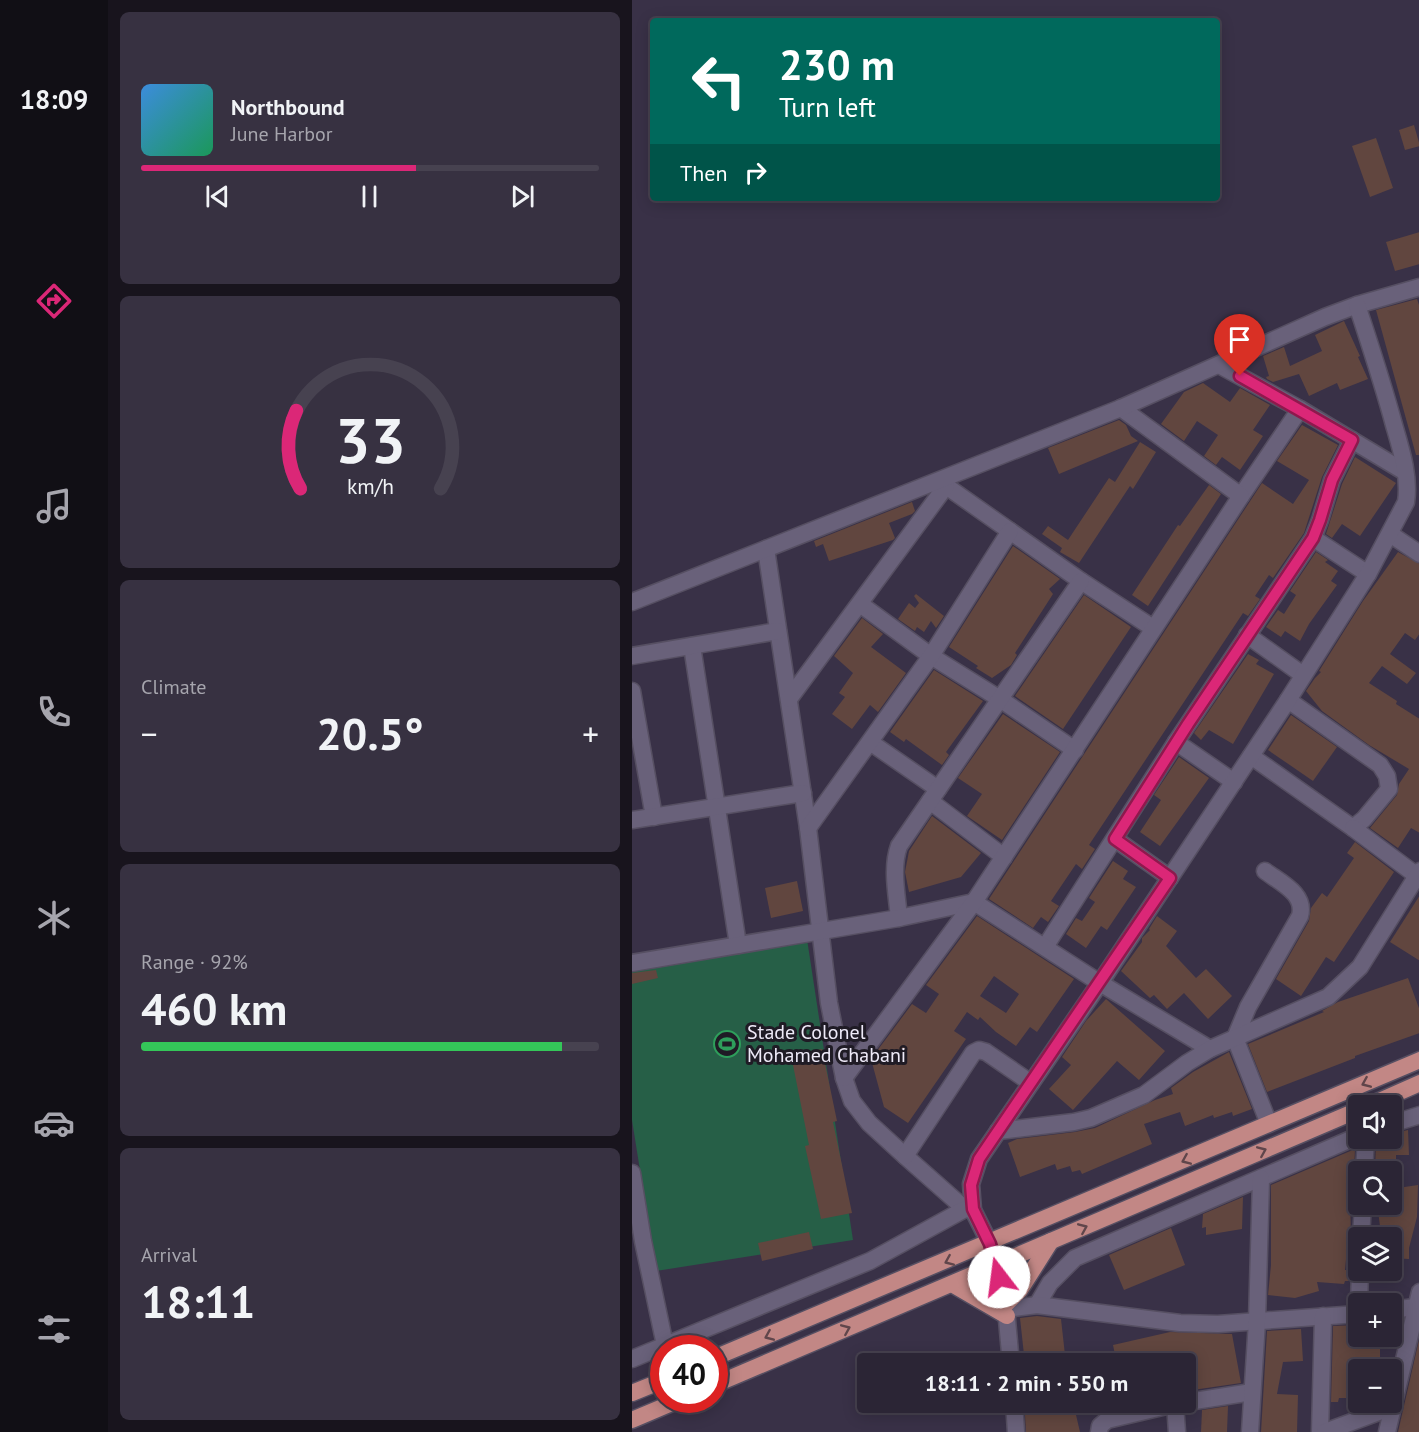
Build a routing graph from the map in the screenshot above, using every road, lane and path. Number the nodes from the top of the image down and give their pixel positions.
1 (1420, 287) edge
2 (1357, 305) junction
3 (1219, 364) junction
4 (1121, 408) junction
5 (1300, 409) junction
6 (1352, 440) junction
7 (1406, 472) junction
8 (943, 483) junction
9 (1241, 496) junction
10 (1010, 531) junction
11 (1390, 534) junction
12 (1313, 538) junction
13 (766, 549) junction
14 (1420, 554) edge
15 (1368, 574) junction
16 (1081, 581) junction
17 (632, 602) edge
18 (860, 603) junction
19 (1153, 628) junction
20 (778, 631) junction
21 (1247, 636) junction
22 (692, 646) junction
23 (632, 656) edge
24 (931, 656) junction
25 (1303, 675) junction
26 (632, 691) edge
27 (789, 699) junction
28 (1000, 699) junction
29 (1288, 700) junction
30 (870, 742) junction
31 (1176, 742) junction
32 (1075, 750) junction
33 (1251, 756) junction
34 (1234, 782) junction
35 (803, 793) junction
36 (934, 795) junction
37 (717, 807) junction
38 (654, 817) junction
39 (632, 820) edge
40 (809, 828) junction
41 (1353, 828) junction
42 (1115, 839) junction
43 (1004, 856) junction
44 (1265, 871) dead end
45 (1419, 875) edge
46 (1170, 878) junction
47 (974, 902) junction
48 (899, 918) junction
49 (821, 931) junction
50 (738, 945) junction
51 (1045, 947) junction
52 (632, 963) edge
53 (1100, 982) junction
54 (1235, 1038) junction
55 (1210, 1049) junction
56 (1420, 1060) edge
57 (844, 1078) junction
58 (1031, 1083) junction
59 (1420, 1083) edge
60 (1392, 1095) edge
61 (1348, 1114) edge
62 (1420, 1115) edge
63 (1402, 1121) edge
64 (1269, 1124) junction
65 (998, 1131) junction
66 (1348, 1140) edge
67 (905, 1156) junction
68 (632, 1173) edge
69 (1261, 1178) junction
70 (969, 1209) junction
71 (1051, 1241) junction
72 (637, 1243) edge
73 (990, 1244) junction
74 (996, 1265) junction
75 (952, 1284) junction
76 (1417, 1300) edge
77 (1037, 1305) junction
78 (1402, 1306) edge
79 (1006, 1310) junction
80 (1348, 1315) edge
81 (1323, 1316) junction
82 (1257, 1321) junction
83 (662, 1335) edge
84 (689, 1335) edge
85 (650, 1351) edge
86 (728, 1352) edge
87 (1010, 1353) edge
88 (632, 1359) edge
89 (1402, 1364) edge
90 (728, 1379) edge
91 (650, 1386) edge
92 (1253, 1392) junction
93 (632, 1393) edge
94 (1196, 1401) edge
95 (650, 1412) edge
96 (1015, 1413) edge
97 (1137, 1413) edge
98 (1176, 1413) edge
99 (1376, 1413) edge
100 (1391, 1413) edge
101 (632, 1420) edge
102 (1016, 1432) edge
103 (1099, 1432) edge
104 (1177, 1432) edge
105 (1250, 1432) edge
106 (1319, 1432) edge
107 (1325, 1432) edge
108 (1387, 1432) edge

1 - 2 street
2 - 3 street
2 - 7 street
3 - 4 street
3 - 5 street
4 - 8 street
4 - 9 street
5 - 6 street
5 - 9 street
6 - 7 street
6 - 12 street
7 - 11 street
8 - 10 street
8 - 13 street
8 - 18 street
9 - 19 street
10 - 16 street
10 - 24 street
11 - 14 street
11 - 15 street
12 - 15 street
12 - 21 street
13 - 17 street
13 - 20 street
15 - 25 street
16 - 19 street
16 - 28 street
18 - 24 street
18 - 27 street
19 - 32 street
20 - 22 street
20 - 27 street
21 - 25 street
21 - 31 street
22 - 23 street
22 - 37 street
24 - 28 street
24 - 30 street
25 - 29 street
26 - 38 street
27 - 35 street
28 - 32 street
28 - 36 street
29 - 33 street
29 - 41 street
30 - 36 street
30 - 40 street
31 - 34 street
31 - 42 street
32 - 43 street
33 - 34 street
33 - 41 street
34 - 46 street
35 - 37 street
35 - 40 street
36 - 43 street
36 - 48 street
37 - 38 street
37 - 50 street
38 - 39 street
40 - 49 street
41 - 45 street
42 - 46 street
42 - 51 street
43 - 47 street
44 - 54 street
45 - 54 street
46 - 53 street
47 - 48 street
47 - 51 street
47 - 57 street
48 - 49 street
49 - 50 street
49 - 57 street
50 - 52 street
51 - 53 street
53 - 55 street
53 - 58 street
54 - 55 street
54 - 64 street
55 - 65 street
56 -> 64 main road
57 - 67 street
58 - 65 street
58 - 67 street
59 - 60 main road
71 -> 61 main road
62 - 63 street
64 -> 73 main road
65 - 70 street
66 - 69 street
67 - 70 street
68 - 72 street
69 - 77 street
69 - 82 street
70 - 73 street
70 - 84 street
71 - 74 main road
71 - 79 main road
72 - 83 street
73 - 74 street
73 -> 86 main road
74 - 75 main road
74 - 79 street
75 - 79 main road
90 -> 75 main road
76 - 78 street
76 - 89 street
77 - 79 street
77 - 82 street
79 - 87 street
80 - 81 street
81 - 82 street
81 - 106 street
82 - 92 street
85 - 88 street
91 - 93 main road
92 - 94 street
92 - 105 street
95 - 101 main road
96 - 102 street
97 - 103 street
98 - 104 street
99 - 107 street
100 - 108 street

